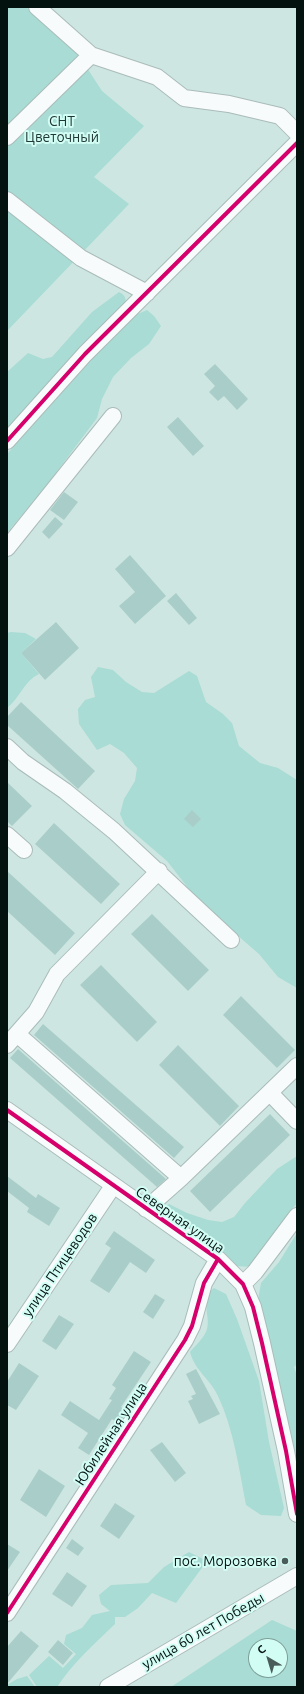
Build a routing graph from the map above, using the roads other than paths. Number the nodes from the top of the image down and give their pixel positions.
1 (38, 7) edge
2 (91, 55) junction
3 (297, 133) edge
4 (7, 137) edge
5 (297, 143) edge
6 (7, 200) edge
7 (146, 293) junction
8 (113, 416) dead end
9 (7, 441) edge
10 (7, 548) edge
11 (7, 747) edge
12 (7, 835) edge
13 (24, 850) dead end
14 (159, 871) junction
15 (231, 940) dead end
16 (10, 1040) edge
17 (297, 1066) edge
18 (270, 1093) junction
19 (7, 1110) edge
20 (297, 1122) edge
21 (181, 1178) junction
22 (113, 1186) junction
23 (146, 1209) junction
24 (297, 1216) edge
25 (218, 1259) junction
26 (243, 1284) junction
27 (7, 1344) edge
28 (297, 1514) edge
29 (297, 1576) edge
30 (7, 1613) edge
31 (108, 1687) edge

1 - 2 street
2 - 3 street
2 - 4 street
5 - 7 street
6 - 7 street
7 - 9 street
8 - 10 street
11 - 14 street
12 - 13 street
14 - 15 street
14 - 16 street
16 - 21 street
17 - 18 street
18 - 20 street
18 - 21 street
19 - 22 street, Северная улица
21 - 23 street
22 - 23 street, Северная улица
22 - 27 street, улица Птицеводов
23 - 25 street, Северная улица
24 - 26 street
25 - 26 street, Северная улица
25 - 30 street, Юбилейная улица
26 - 28 street, Северная улица
29 - 31 street, улица 60 лет Победы

